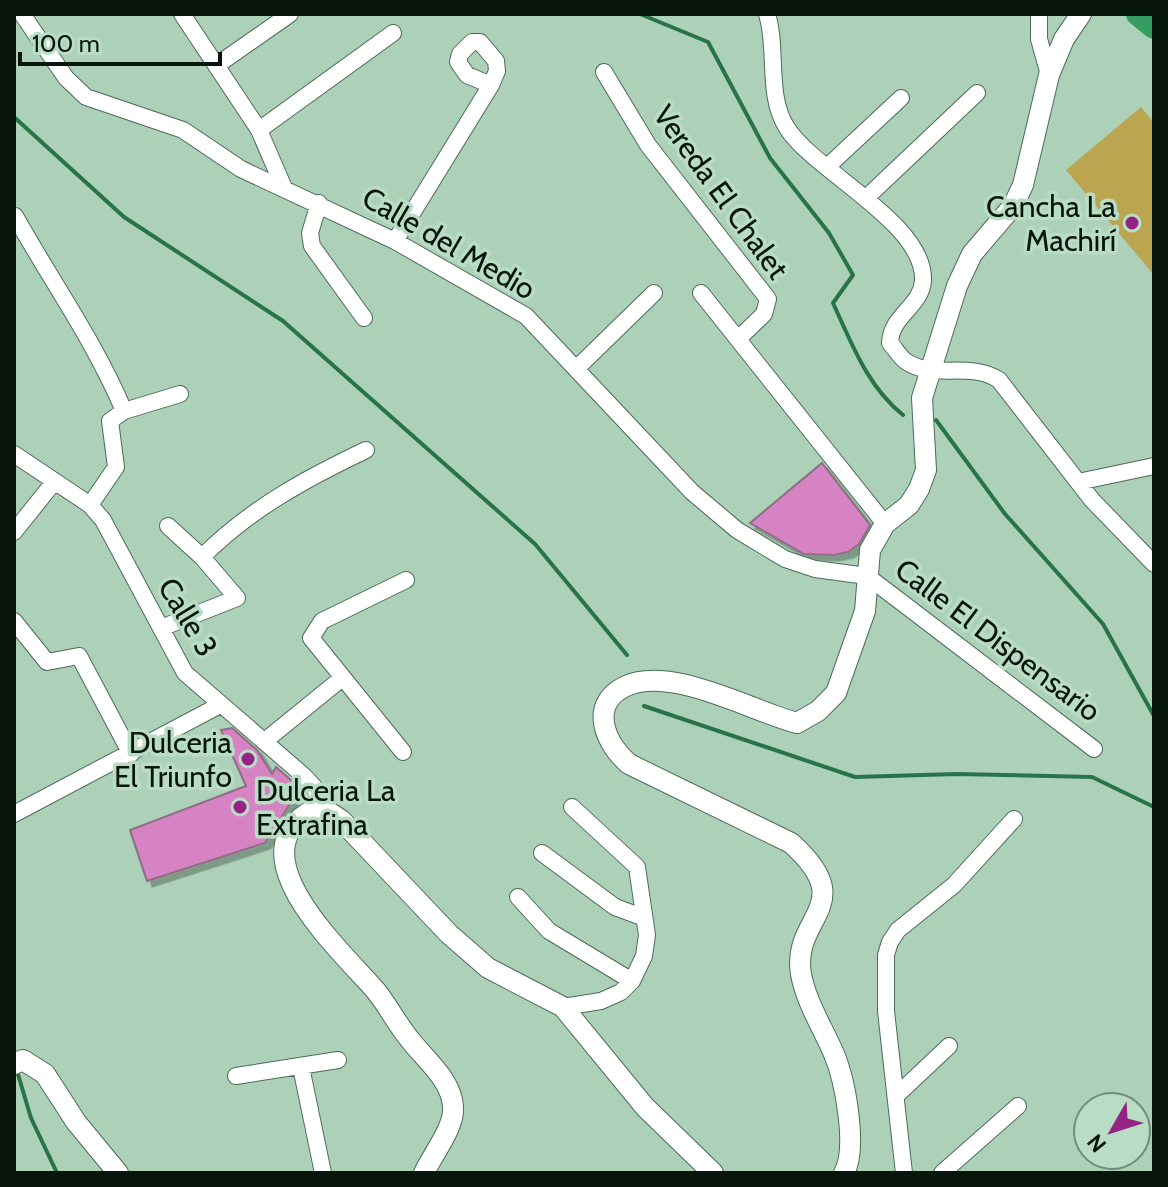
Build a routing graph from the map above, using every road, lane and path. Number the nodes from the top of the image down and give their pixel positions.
1 (22, 14) edge
2 (182, 14) edge
3 (290, 14) edge
4 (767, 14) edge
5 (1039, 14) edge
6 (1081, 14) edge
7 (393, 33) dead end
8 (217, 65) junction
9 (604, 72) dead end
10 (1049, 75) junction
11 (491, 85) dead end
12 (977, 93) dead end
13 (901, 98) dead end
14 (259, 130) junction
15 (827, 167) junction
16 (284, 188) junction
17 (866, 198) junction
18 (319, 203) junction
19 (15, 216) edge
20 (395, 241) junction
21 (654, 293) dead end
22 (701, 293) dead end
23 (364, 318) dead end
24 (738, 339) junction
25 (578, 367) junction
26 (933, 369) junction
27 (180, 394) dead end
28 (124, 411) junction
29 (366, 450) dead end
30 (14, 454) edge
31 (1154, 466) edge
32 (54, 482) junction
33 (1078, 482) junction
34 (90, 505) junction
35 (885, 524) junction
36 (168, 526) dead end
37 (14, 532) edge
38 (202, 557) junction
39 (1154, 564) edge
40 (867, 576) junction
41 (406, 580) dead end
42 (14, 621) edge
43 (161, 628) junction
44 (341, 679) junction
45 (220, 705) junction
46 (266, 740) junction
47 (1094, 749) dead end
48 (403, 752) dead end
49 (131, 754) junction
50 (320, 806) junction
51 (572, 807) dead end
52 (14, 814) edge
53 (1014, 819) dead end
54 (542, 853) dead end
55 (518, 897) dead end
56 (642, 917) junction
57 (632, 981) junction
58 (563, 1007) junction
59 (949, 1046) dead end
60 (338, 1060) dead end
61 (14, 1064) edge
62 (301, 1067) junction
63 (236, 1076) dead end
64 (898, 1094) junction
65 (1018, 1106) dead end
66 (118, 1173) edge
67 (321, 1173) edge
68 (424, 1173) edge
69 (713, 1173) edge
70 (844, 1173) edge
71 (904, 1173) edge
72 (942, 1173) edge

1 - 16 street, Calle del Medio
2 - 8 street
3 - 8 street
4 - 15 street
5 - 10 street
6 - 10 main road
7 - 14 street
8 - 14 street
9 - 24 street, Vereda El Chalet
10 - 26 main road
11 - 20 street
12 - 17 street
13 - 15 street
14 - 16 street
15 - 17 street
16 - 18 street, Calle del Medio
17 - 26 street
18 - 20 street, Calle del Medio
18 - 23 street
19 - 28 street
20 - 25 street, Calle del Medio
21 - 25 street
22 - 24 street
24 - 35 street
25 - 40 street, Calle del Medio
26 - 33 street
26 - 35 main road
27 - 28 street
28 - 34 street
29 - 38 street
30 - 32 street, Calle 3
31 - 33 street
32 - 34 street, Calle 3
32 - 37 street
33 - 39 street
34 - 43 street, Calle 3
35 - 40 main road
36 - 38 street
38 - 43 street
40 - 47 street, Calle El Dispensario
40 - 70 main road
41 - 44 street
42 - 49 street
43 - 45 street, Calle 3
44 - 46 street
44 - 48 street
45 - 46 street, Calle 3
45 - 49 street
46 - 50 street, Calle 3
49 - 52 street
50 - 58 main road
50 - 68 main road
51 - 56 street
53 - 64 street
54 - 56 street
55 - 57 street
56 - 57 street
57 - 58 street
58 - 69 main road
59 - 64 street
60 - 62 street
61 - 66 main road
62 - 63 street
62 - 67 street
64 - 71 street
65 - 72 street

